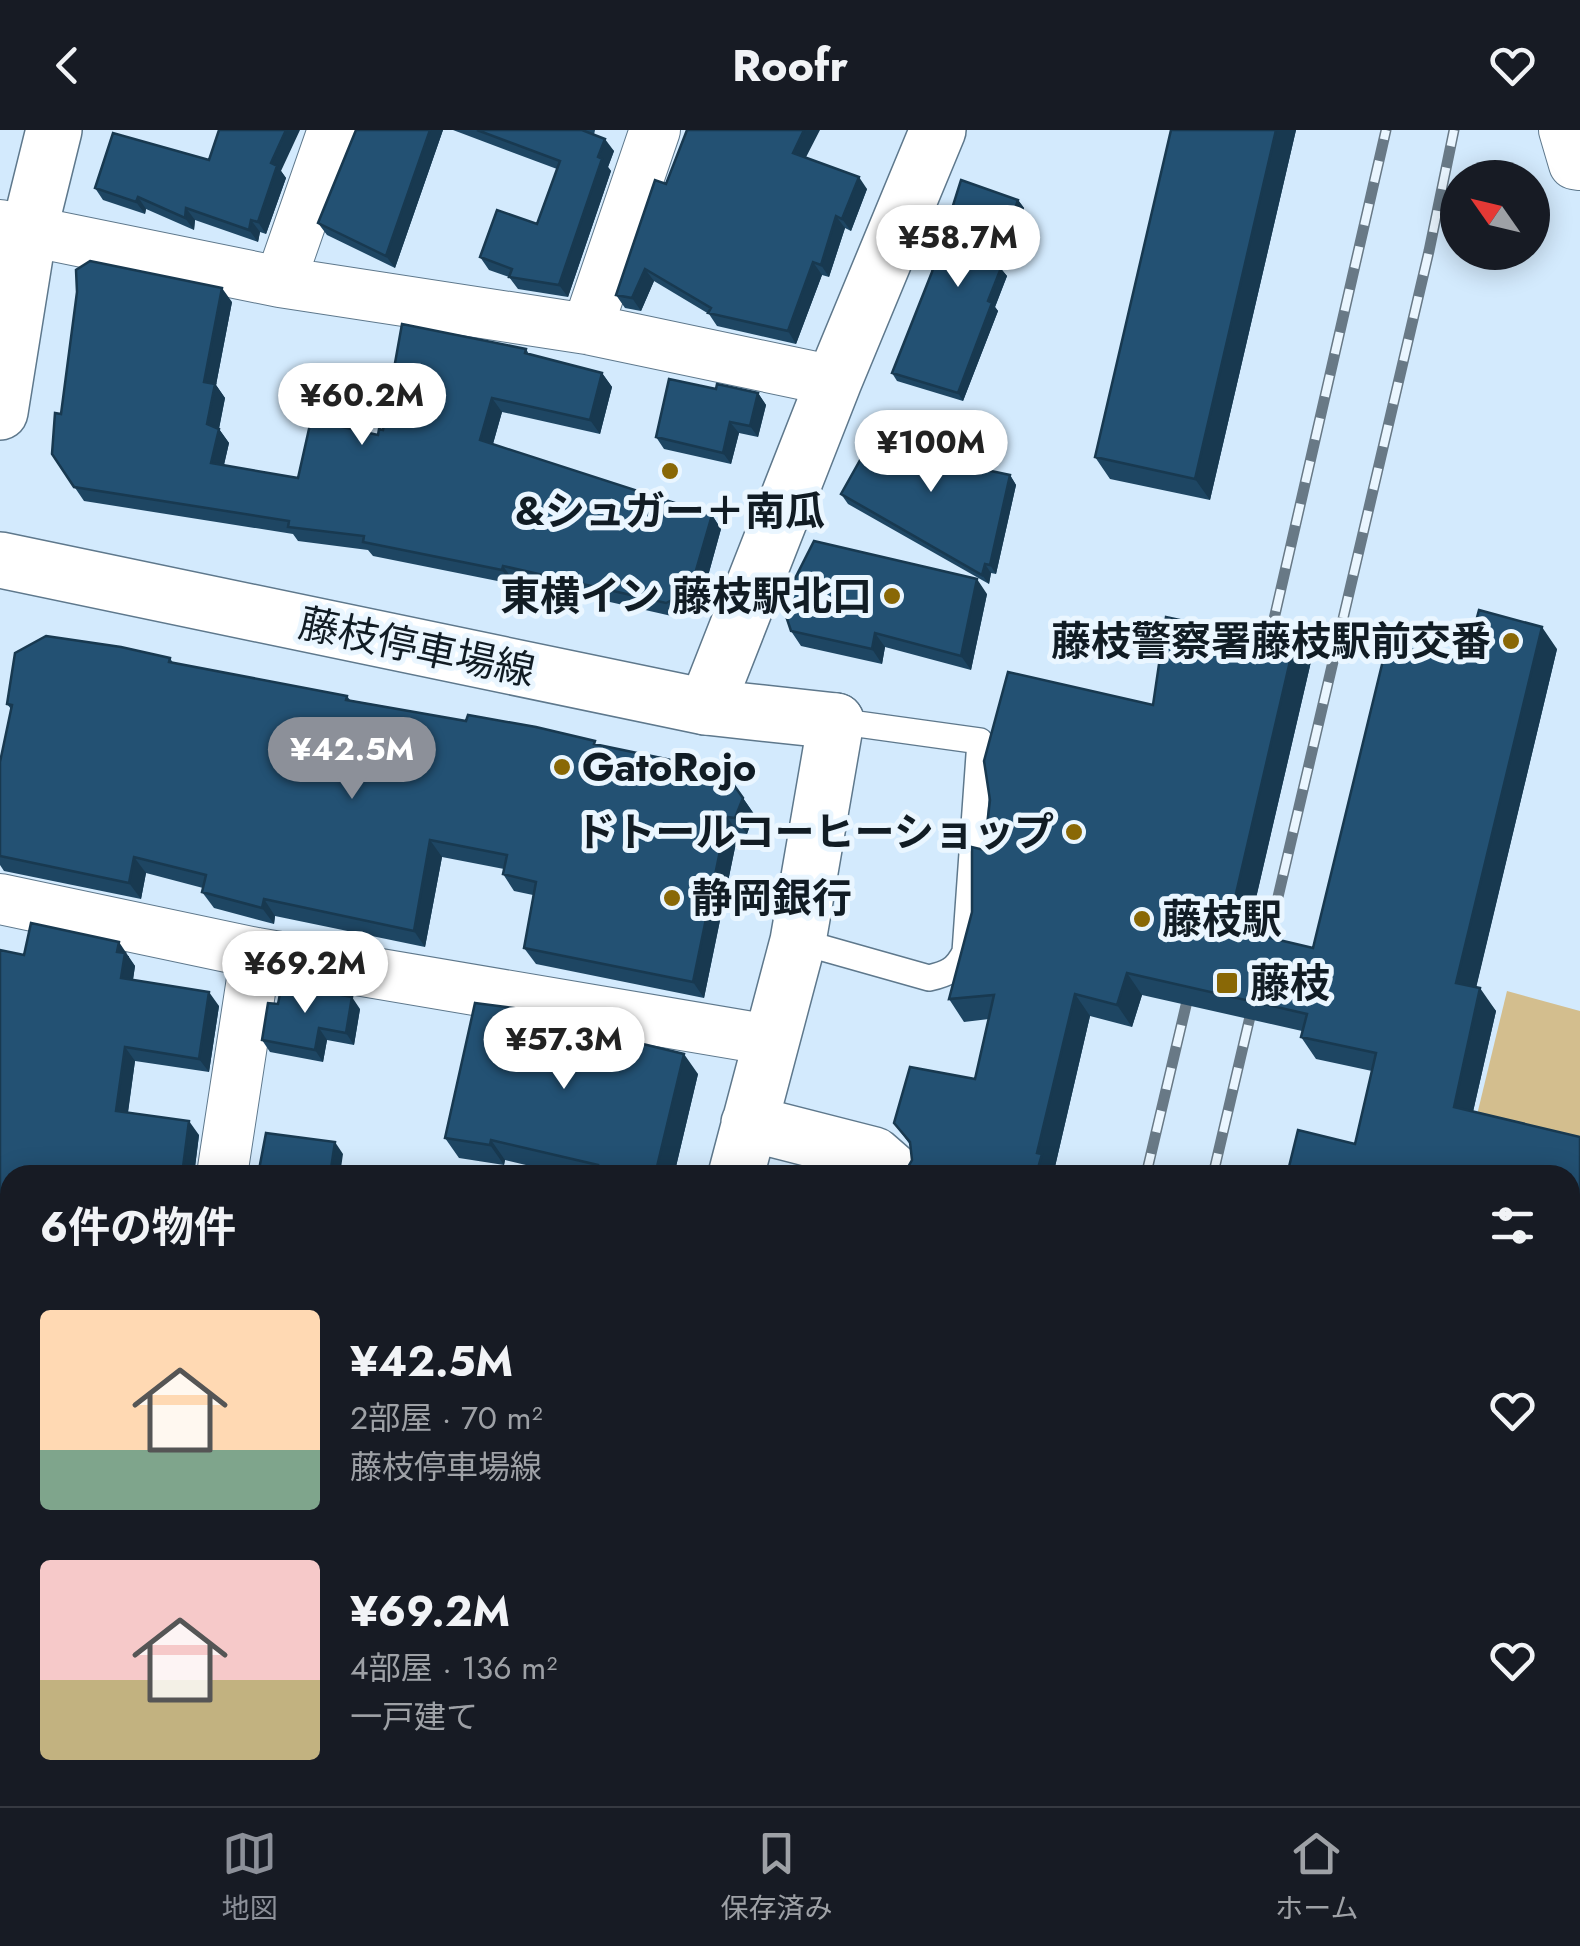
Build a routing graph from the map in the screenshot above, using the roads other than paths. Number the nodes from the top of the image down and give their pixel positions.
1 (54, 130) edge
2 (333, 130) edge
3 (656, 130) edge
4 (938, 130) edge
5 (1564, 130) edge
6 (1580, 165) edge
7 (14, 228) edge
8 (280, 282) junction
9 (588, 329) junction
10 (834, 381) junction
11 (0, 412) edge
12 (0, 560) edge
13 (706, 708) junction
14 (836, 721) junction
15 (0, 898) edge
16 (798, 940) junction
17 (256, 952) junction
18 (770, 1040) junction
19 (749, 1122) junction
20 (224, 1165) edge
21 (738, 1165) edge
22 (886, 1165) edge

1 - 7 street
2 - 8 street
3 - 9 street
4 - 10 street
5 - 6 street
7 - 8 street
7 - 11 street
8 - 9 street
9 - 10 street
10 - 13 street
12 - 13 street, 藤枝停車場線
13 - 14 street, 藤枝停車場線
14 - 16 street
14 - 16 lane
15 - 17 street
16 - 18 street
17 - 18 street
17 - 20 street
18 - 19 street
19 - 21 street
19 - 22 street

